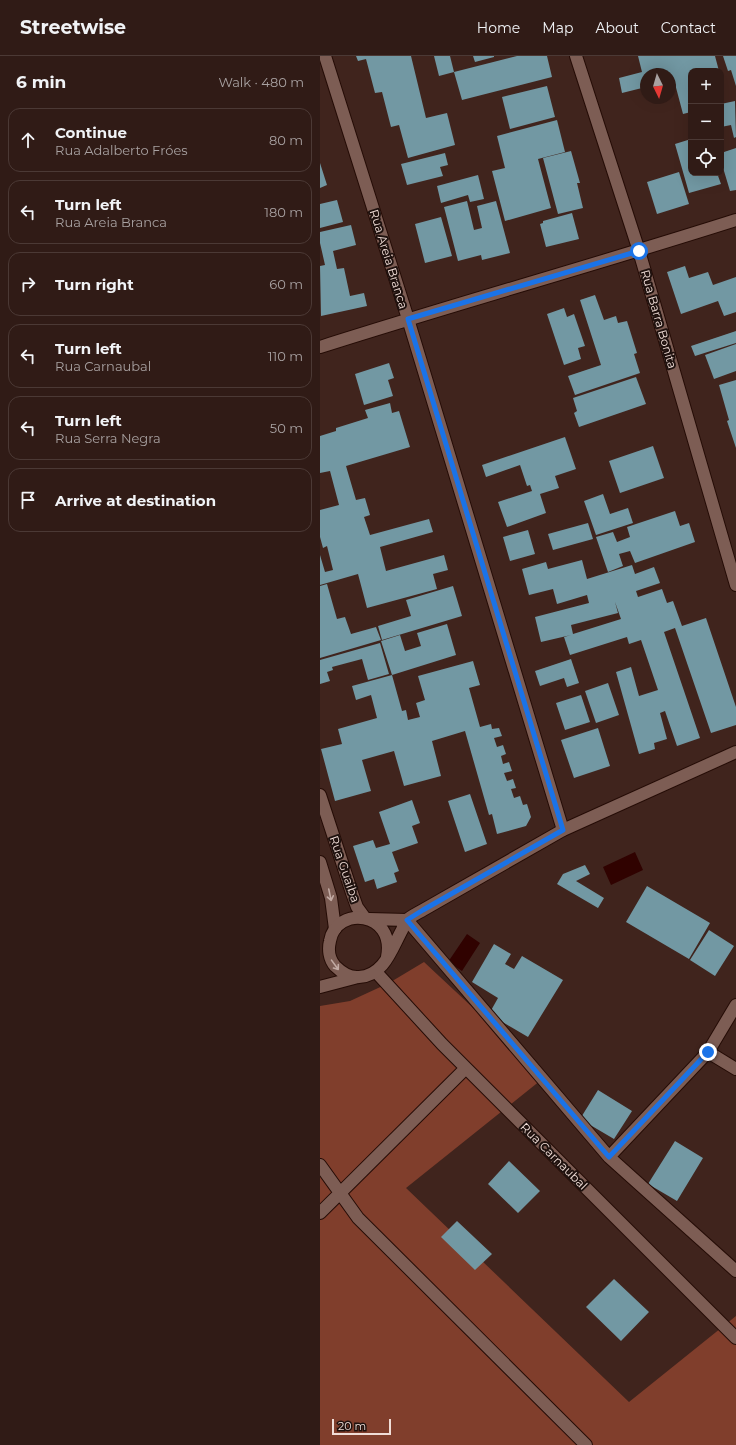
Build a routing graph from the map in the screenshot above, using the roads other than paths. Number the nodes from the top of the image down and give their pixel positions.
1 (325, 56) edge
2 (576, 56) edge
3 (736, 220) edge
4 (639, 251) junction
5 (408, 319) junction
6 (320, 347) edge
7 (736, 585) edge
8 (735, 755) edge
9 (320, 794) edge
10 (563, 830) junction
11 (320, 862) edge
12 (367, 919) junction
13 (407, 920) junction
14 (328, 936) edge
15 (387, 957) junction
16 (376, 972) junction
17 (358, 977) junction
18 (320, 987) edge
19 (736, 1005) edge
20 (708, 1052) junction
21 (466, 1068) junction
22 (736, 1069) edge
23 (609, 1157) junction
24 (320, 1166) edge
25 (340, 1193) junction
26 (320, 1213) edge
27 (736, 1271) edge
28 (736, 1338) edge
29 (586, 1445) edge

1 - 5 street, Rua Areia Branca
2 - 4 street, Rua Barra Bonita
3 - 4 street
4 - 5 street
4 - 7 street, Rua Barra Bonita
5 - 6 street
5 - 10 street, Rua Areia Branca
8 - 10 street
9 - 12 street, Rua Guaiba
10 - 13 street
11 -> 14 street, Rua Guaiba
12 - 13 street
12 - 14 street
12 - 15 street
13 - 15 street
13 - 23 street
14 -> 17 street
15 - 16 street
16 - 17 street
16 - 21 street, Rua Carnaubal
17 - 18 street
19 - 20 street
20 - 22 street
20 - 23 street
21 - 25 street
21 - 28 street, Rua Carnaubal
23 - 27 street
24 - 25 street
25 - 26 street
25 - 29 street

